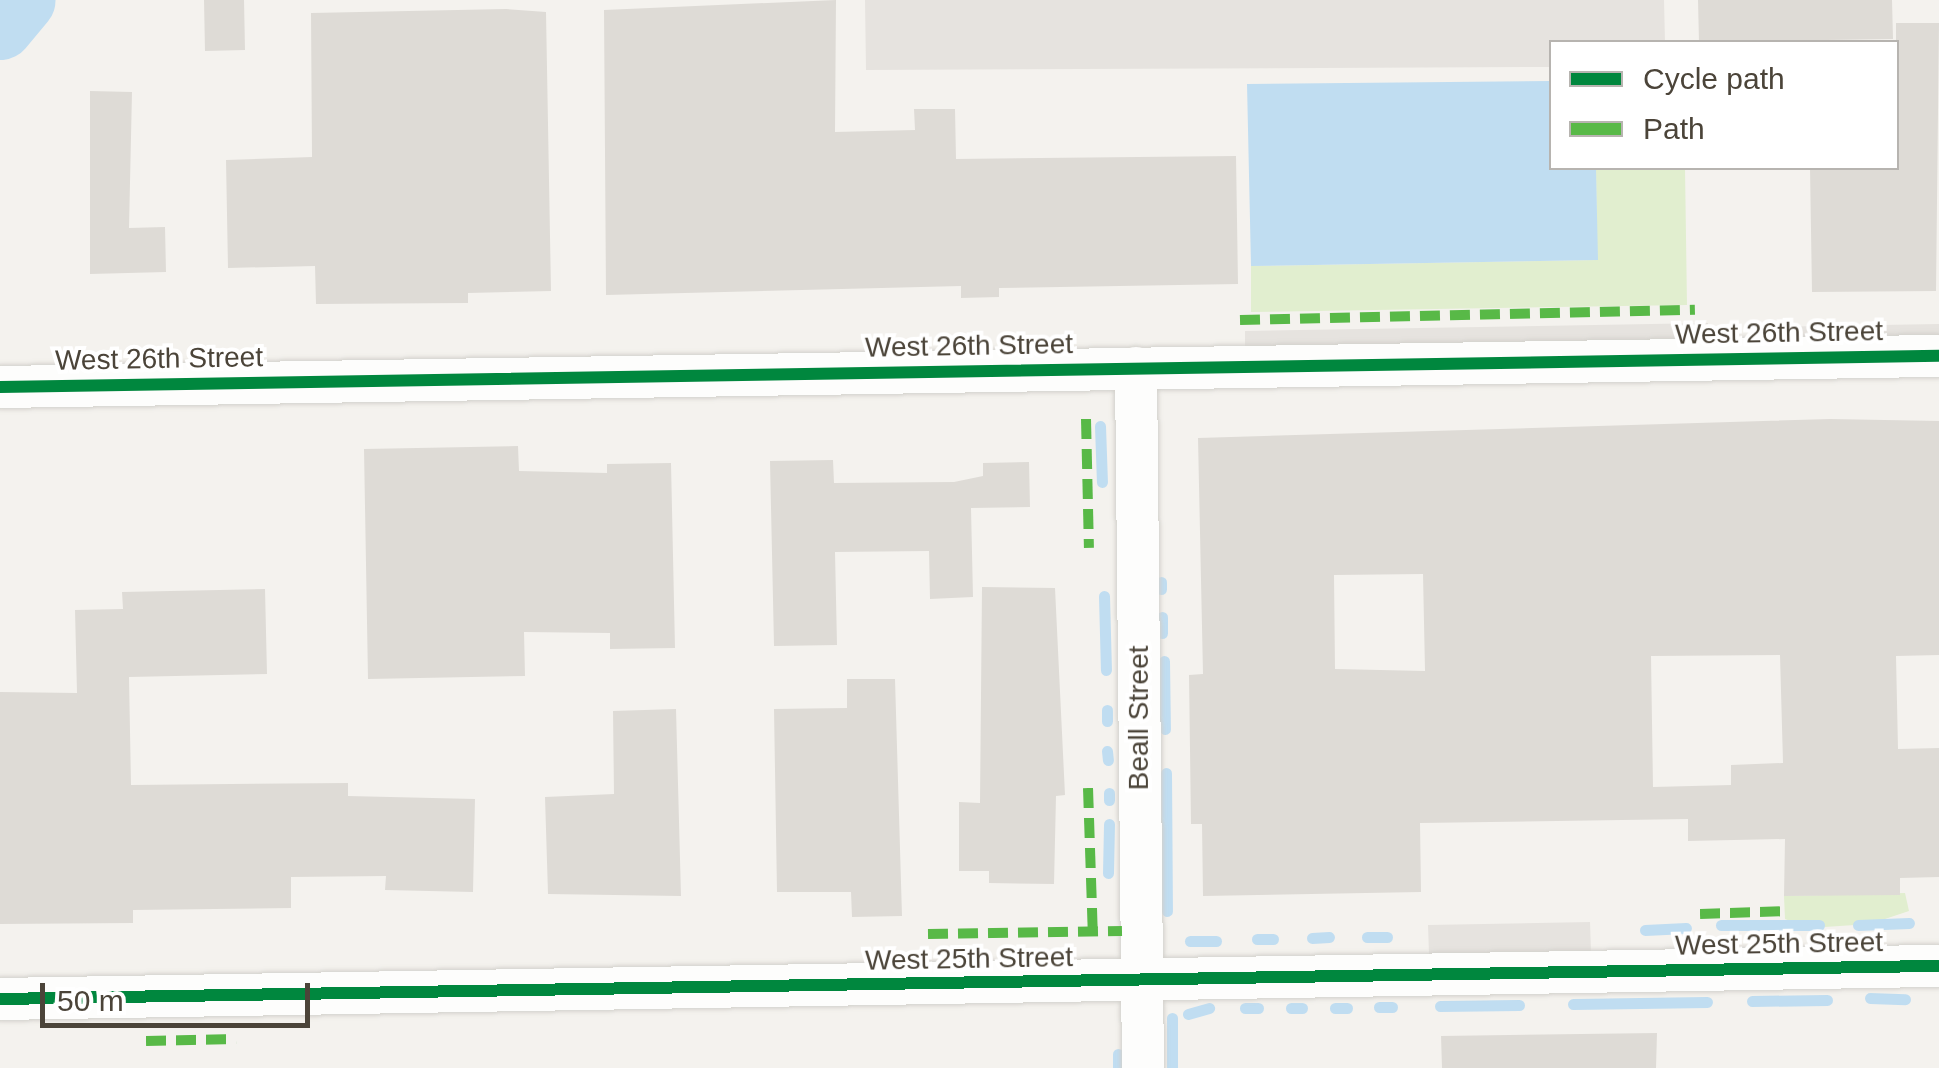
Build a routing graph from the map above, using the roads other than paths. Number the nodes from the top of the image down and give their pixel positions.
1 (1939, 356) edge
2 (1136, 368) junction
3 (0, 387) edge
4 (1939, 966) edge
5 (1141, 982) junction
6 (0, 999) edge
7 (1143, 1068) edge

1 - 2 street, West 26th Street
2 - 3 street, West 26th Street
2 - 5 street, Beall Street
4 - 5 street, West 25th Street
5 - 6 street, West 25th Street
5 - 7 street, Beall Street

